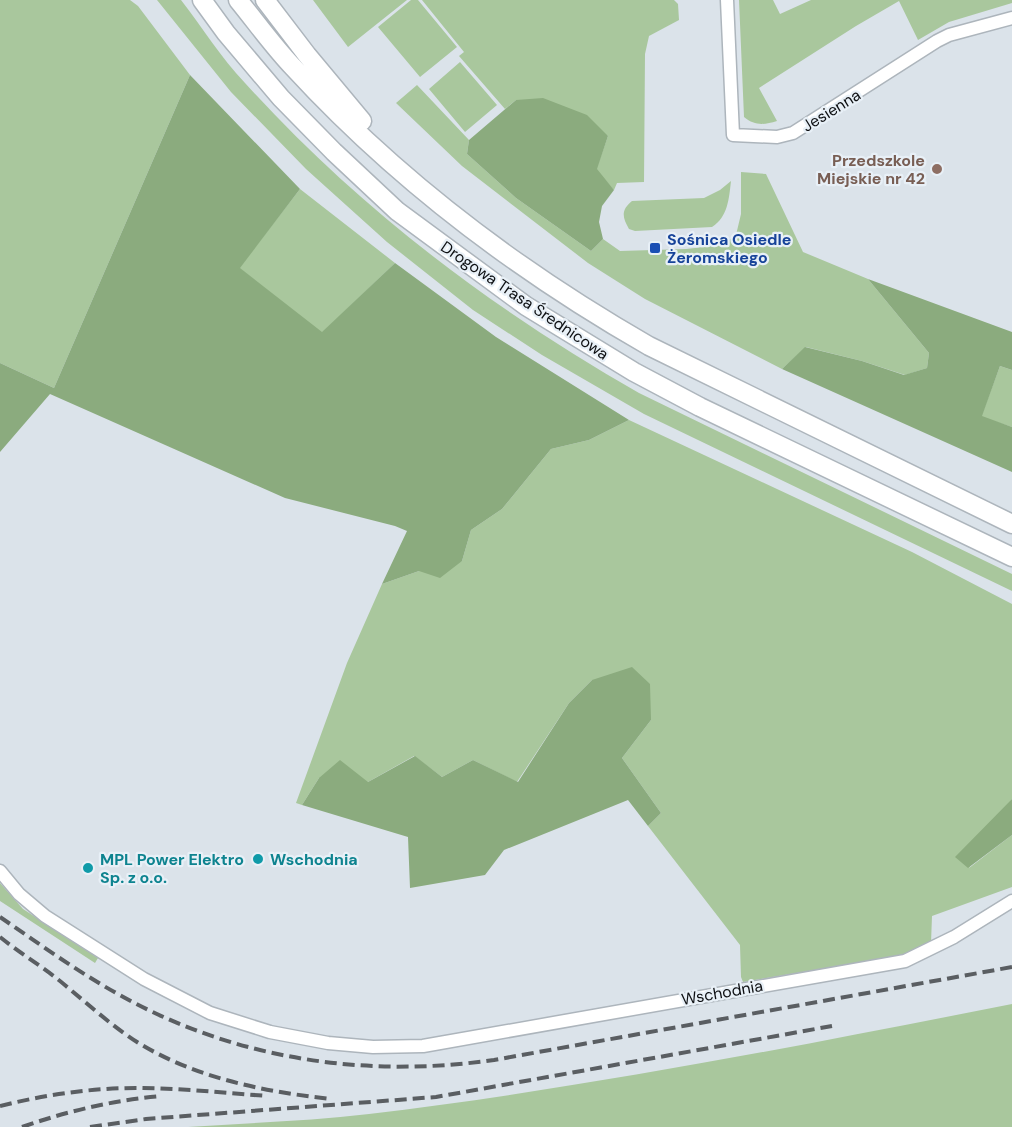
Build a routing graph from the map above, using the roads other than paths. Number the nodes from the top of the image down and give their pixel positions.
1 (202, 0) edge
2 (238, 0) edge
3 (265, 0) edge
4 (727, 0) edge
5 (1012, 18) edge
6 (414, 182) junction
7 (1012, 524) edge
8 (1012, 557) edge
9 (0, 871) edge
10 (1012, 901) edge

1 - 8 main road, Drogowa Trasa Średnicowa
2 - 6 main road, Drogowa Trasa Średnicowa
3 - 6 main road
4 - 5 street, Jesienna
6 - 7 main road, Drogowa Trasa Średnicowa
9 - 10 street, Wschodnia

